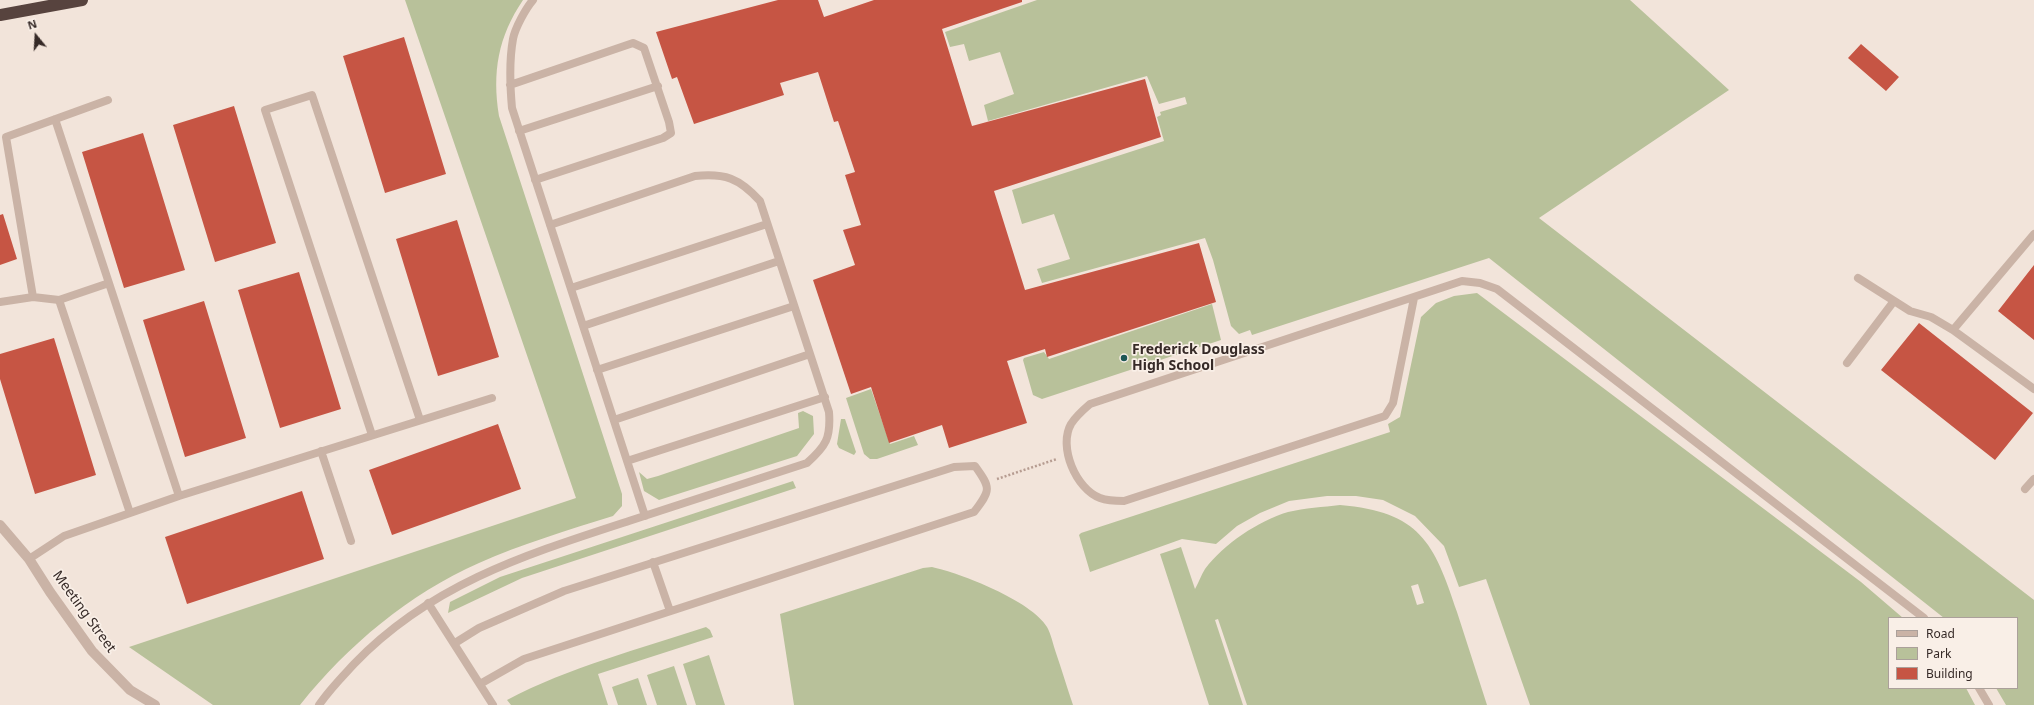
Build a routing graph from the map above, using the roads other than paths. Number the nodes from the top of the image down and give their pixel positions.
1 (82, 0) edge
2 (534, 0) edge
3 (0, 15) edge
4 (510, 86) junction
5 (658, 86) junction
6 (108, 100) dead end
7 (55, 119) junction
8 (519, 131) junction
9 (535, 180) junction
10 (767, 224) junction
11 (550, 225) junction
12 (2034, 234) edge
13 (779, 261) junction
14 (1858, 278) dead end
15 (109, 283) junction
16 (571, 288) junction
17 (33, 297) junction
18 (1414, 298) junction
19 (59, 300) junction
20 (1894, 301) junction
21 (0, 302) edge
22 (794, 306) junction
23 (583, 326) junction
24 (1953, 330) junction
25 (810, 354) junction
26 (1847, 363) dead end
27 (597, 370) junction
28 (2034, 388) edge
29 (492, 398) dead end
30 (825, 398) junction
31 (420, 420) junction
32 (614, 420) junction
33 (372, 435) junction
34 (321, 451) junction
35 (627, 461) junction
36 (2034, 479) edge
37 (2025, 489) dead end
38 (179, 496) junction
39 (130, 513) junction
40 (645, 516) junction
41 (0, 525) edge
42 (351, 541) dead end
43 (30, 559) junction
44 (653, 562) junction
45 (428, 603) junction
46 (670, 611) junction
47 (1923, 617) edge
48 (455, 643) junction
49 (480, 684) junction
50 (1980, 689) edge
51 (155, 705) edge
52 (319, 705) edge
53 (494, 705) edge
54 (1989, 705) edge

1 - 3 highway
2 - 4 lane
4 - 5 lane
4 - 8 lane
5 - 8 lane
5 - 9 lane
6 - 7 lane
7 - 15 lane
7 - 17 lane
8 - 9 lane
9 - 11 lane
10 - 11 lane
10 - 13 lane
10 - 16 lane
11 - 16 lane
12 - 24 lane
13 - 22 lane
13 - 23 lane
14 - 20 lane
15 - 19 lane
15 - 38 lane
16 - 23 lane
17 - 19 lane
17 - 21 lane
18 - 18 lane
18 - 47 lane
19 - 39 lane
20 - 24 lane
20 - 26 lane
22 - 25 lane
22 - 27 lane
23 - 27 lane
24 - 28 lane
25 - 30 lane
25 - 32 lane
27 - 32 lane
29 - 31 lane
30 - 35 lane
30 - 40 lane
31 - 33 lane
31 - 33 lane
32 - 35 lane
33 - 34 lane
34 - 38 lane
34 - 42 lane
35 - 40 lane
36 - 37 lane
38 - 39 lane
39 - 43 lane
40 - 45 lane
41 - 43 street, Meeting Street
43 - 51 street, Meeting Street
44 - 46 lane
44 - 46 lane
44 - 48 lane
45 - 48 lane
45 - 52 lane
46 - 49 lane
48 - 49 lane
49 - 53 lane
50 - 54 lane

